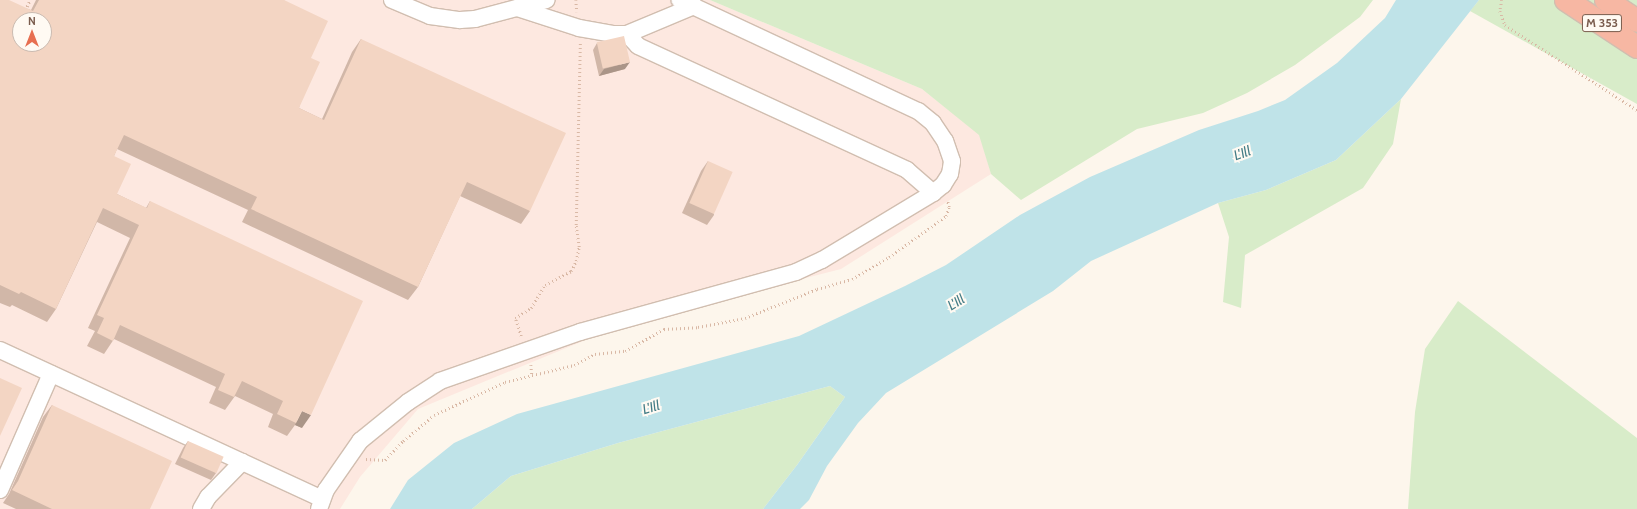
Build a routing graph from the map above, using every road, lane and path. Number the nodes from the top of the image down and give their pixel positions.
1 (30, 0) edge
2 (392, 0) edge
3 (547, 0) edge
4 (576, 0) edge
5 (1502, 0) edge
6 (1566, 0) edge
7 (1606, 0) edge
8 (687, 3) edge
9 (517, 8) junction
10 (24, 12) edge
11 (1637, 21) edge
12 (579, 28) junction
13 (627, 34) junction
14 (1637, 47) edge
15 (1637, 110) edge
16 (938, 189) junction
17 (0, 350) edge
18 (527, 351) junction
19 (50, 374) junction
20 (532, 375) junction
21 (348, 458) junction
22 (242, 462) junction
23 (0, 490) edge
24 (320, 504) edge
25 (201, 509) edge

1 - 10 path
2 - 9 lane
3 - 9 lane
4 - 12 path
5 - 15 path
6 - 14 highway, M 353
7 - 11 highway, M 353
8 - 13 lane
8 - 16 lane
9 - 12 lane
12 - 13 lane
12 - 18 path
13 - 16 lane
16 - 18 lane
16 - 20 path
17 - 19 lane
18 - 20 path
18 - 21 lane
19 - 22 lane
19 - 23 lane
20 - 21 path
21 - 24 lane
22 - 24 lane
22 - 25 lane

